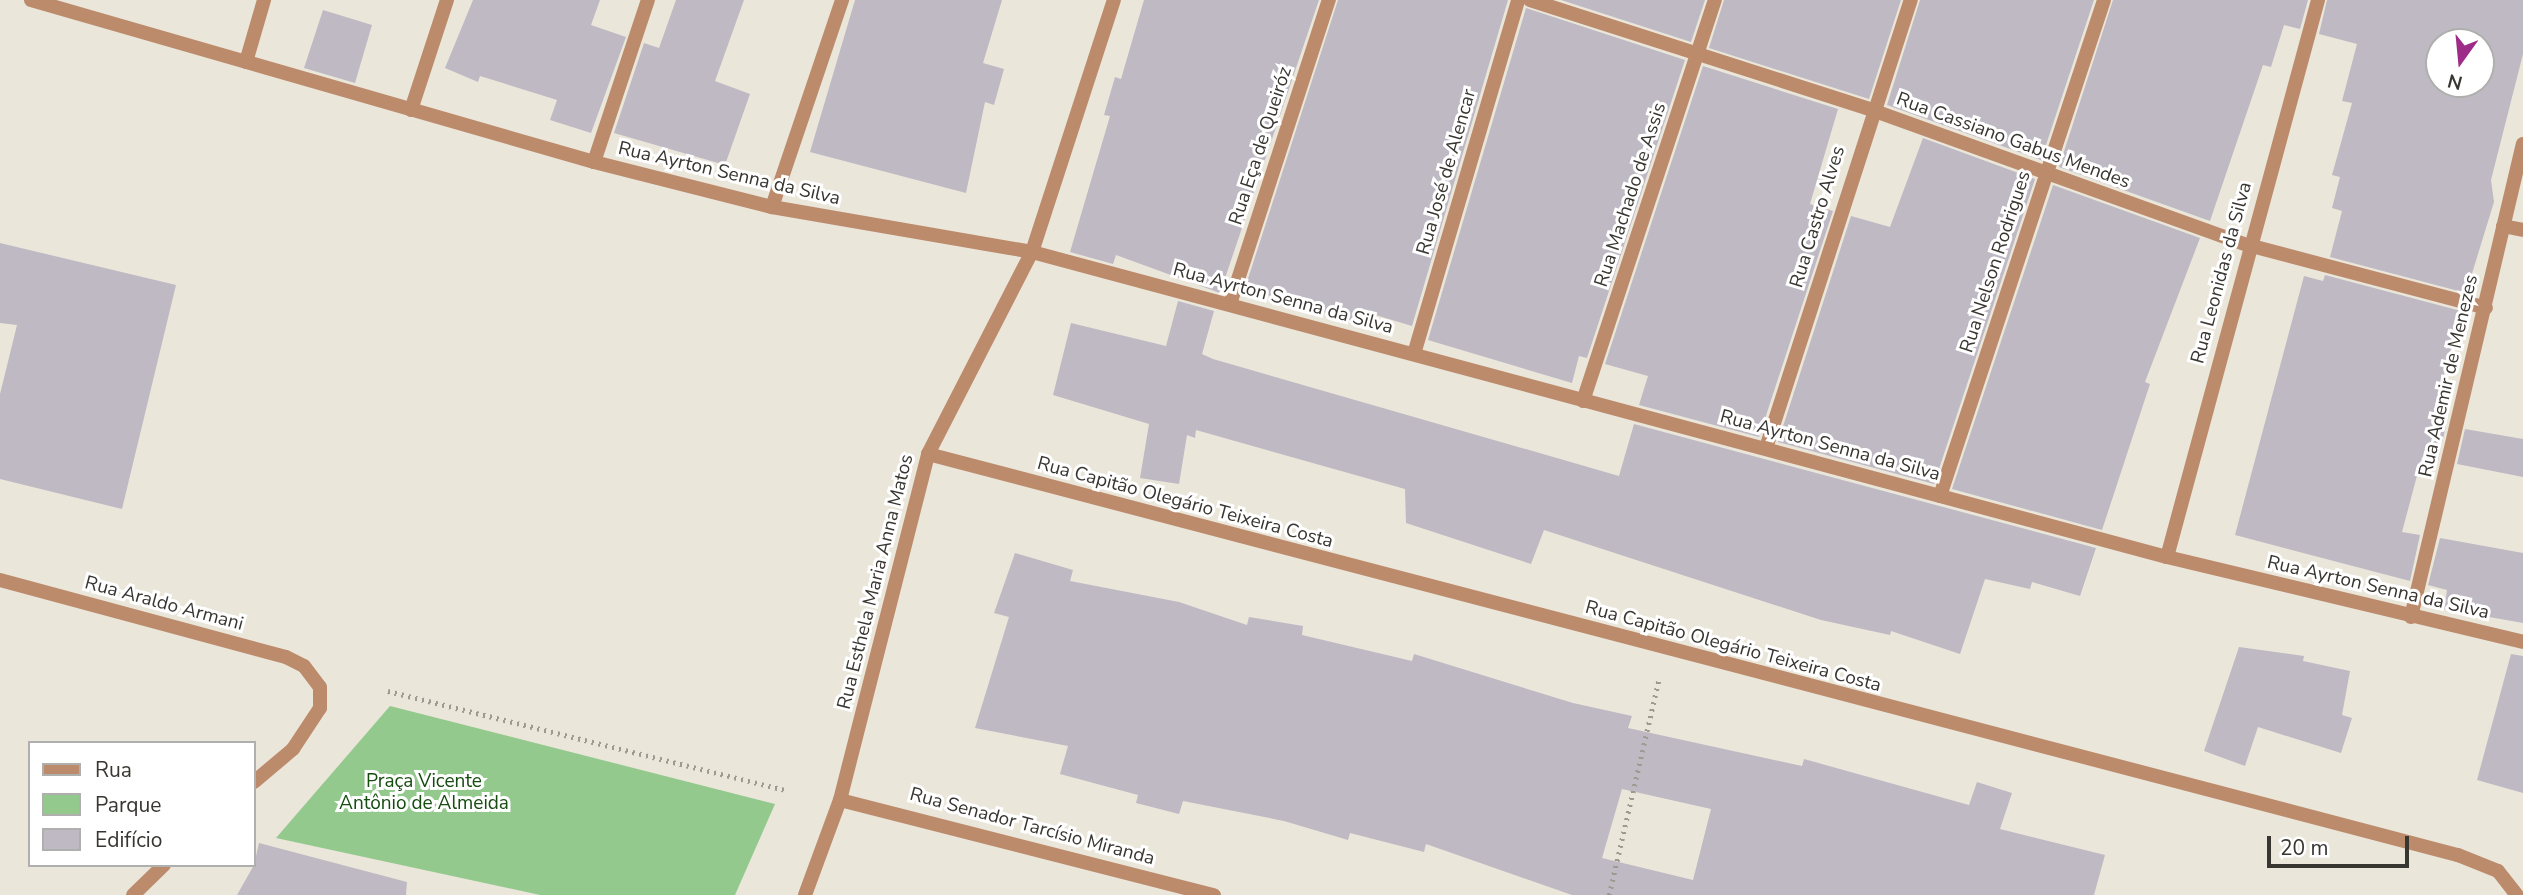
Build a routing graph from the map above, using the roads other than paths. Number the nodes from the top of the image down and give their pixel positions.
1 (31, 0) edge
2 (264, 0) edge
3 (447, 0) edge
4 (648, 0) edge
5 (842, 0) edge
6 (1114, 0) edge
7 (1329, 0) edge
8 (1518, 0) edge
9 (1530, 0) edge
10 (1715, 0) edge
11 (1911, 0) edge
12 (2104, 0) edge
13 (2318, 0) edge
14 (56, 4) edge
15 (1697, 55) junction
16 (246, 62) junction
17 (411, 110) junction
18 (1872, 110) junction
19 (2523, 144) edge
20 (594, 162) junction
21 (2045, 175) junction
22 (772, 207) junction
23 (2503, 226) junction
24 (2523, 230) edge
25 (2248, 245) junction
26 (1032, 252) junction
27 (1230, 304) junction
28 (2486, 307) junction
29 (1414, 354) junction
30 (1583, 401) junction
31 (1766, 448) junction
32 (928, 454) junction
33 (1940, 496) junction
34 (2167, 557) junction
35 (0, 580) edge
36 (2411, 617) junction
37 (2523, 642) edge
38 (256, 780) edge
39 (840, 800) junction
40 (162, 867) edge
41 (133, 895) edge
42 (805, 895) edge
43 (1214, 895) edge
44 (2517, 895) edge

1 - 14 street, Rua Ayrton Senna da Silva
2 - 16 street
3 - 17 street
4 - 20 street
5 - 22 street
6 - 26 street, Rua Esthela Maria Anna Matos
7 - 27 street, Rua Eça de Queiróz
8 - 29 street, Rua José de Alencar
9 - 15 street, Rua Cassiano Gabus Mendes
10 - 15 street, Rua Machado de Assis
11 - 18 street, Rua Castro Alves
12 - 21 street, Rua Nelson Rodrigues
13 - 25 street, Rua Leonidas da Silva
14 - 16 street, Rua Ayrton Senna da Silva
15 - 18 street, Rua Cassiano Gabus Mendes
15 - 30 street, Rua Machado de Assis
16 - 17 street, Rua Ayrton Senna da Silva
17 - 20 street, Rua Ayrton Senna da Silva
18 - 21 street, Rua Cassiano Gabus Mendes
18 - 31 street, Rua Castro Alves
19 - 23 street, Rua Ademir de Menezes
20 - 22 street, Rua Ayrton Senna da Silva
21 - 25 street, Rua Cassiano Gabus Mendes
21 - 33 street, Rua Nelson Rodrigues
22 - 26 street, Rua Ayrton Senna da Silva
23 - 24 street
23 - 28 street, Rua Ademir de Menezes
25 - 28 street, Rua Cassiano Gabus Mendes
25 - 34 street, Rua Leonidas da Silva
26 - 27 street, Rua Ayrton Senna da Silva
26 - 32 street, Rua Esthela Maria Anna Matos
27 - 29 street, Rua Ayrton Senna da Silva
28 - 36 street, Rua Ademir de Menezes
29 - 30 street, Rua Ayrton Senna da Silva
30 - 31 street, Rua Ayrton Senna da Silva
31 - 33 street, Rua Ayrton Senna da Silva
32 - 39 street, Rua Esthela Maria Anna Matos
32 - 44 street, Rua Capitão Olegário Teixeira Costa
33 - 34 street, Rua Ayrton Senna da Silva
34 - 36 street, Rua Ayrton Senna da Silva
35 - 38 street, Rua Araldo Armani
36 - 37 street, Rua Ayrton Senna da Silva
39 - 42 street, Rua Esthela Maria Anna Matos
39 - 43 street, Rua Senador Tarcísio Miranda
40 - 41 street

